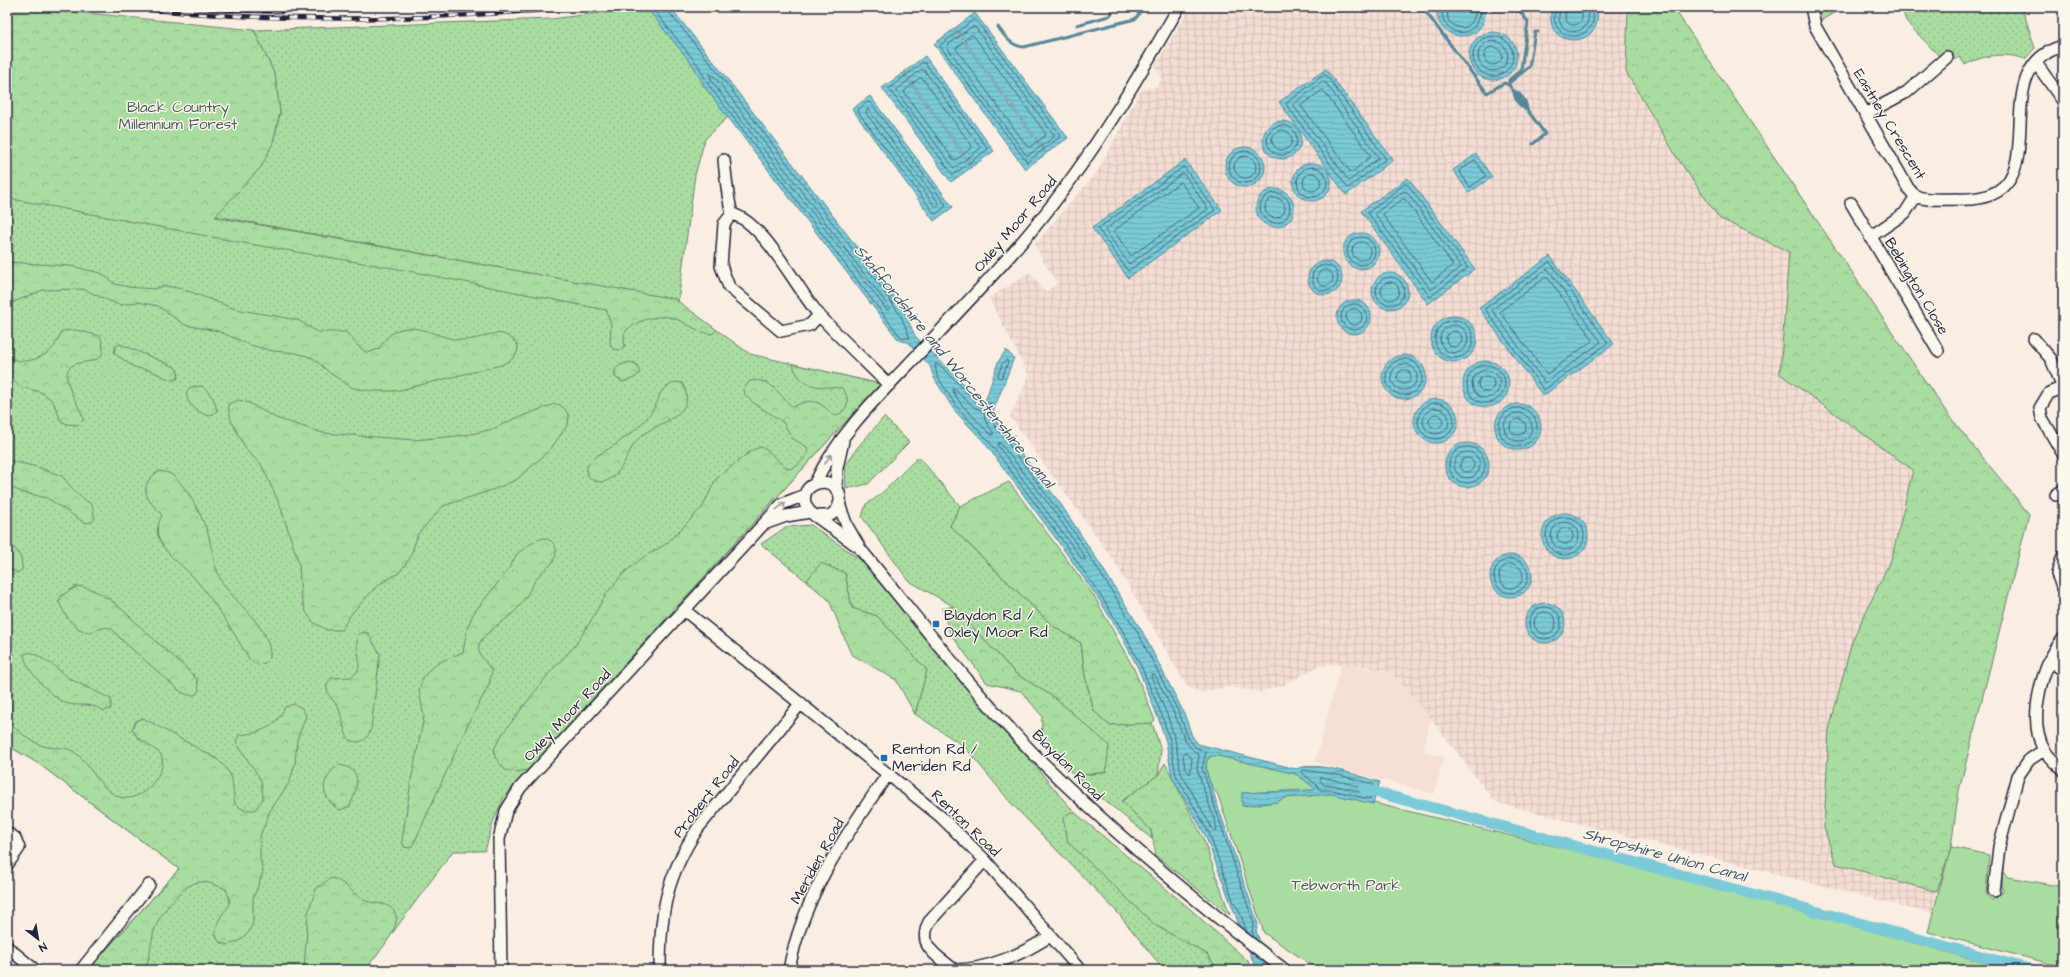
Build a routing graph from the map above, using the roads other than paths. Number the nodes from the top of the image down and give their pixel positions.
1 (1179, 7) edge
2 (1811, 7) edge
3 (2063, 46) edge
4 (1947, 57) dead end
5 (2036, 63) junction
6 (2063, 101) edge
7 (1865, 114) junction
8 (724, 160) dead end
9 (1916, 196) junction
10 (1851, 203) dead end
11 (732, 214) junction
12 (1870, 236) junction
13 (819, 315) junction
14 (2034, 339) dead end
15 (1938, 350) dead end
16 (889, 385) junction
17 (2063, 387) edge
18 (844, 436) junction
19 (2063, 454) edge
20 (815, 483) junction
21 (836, 489) junction
22 (805, 495) junction
23 (840, 504) junction
24 (812, 514) junction
25 (762, 525) junction
26 (861, 550) junction
27 (2063, 556) edge
28 (2063, 588) edge
29 (684, 610) junction
30 (2063, 639) edge
31 (2050, 660) junction
32 (2063, 670) edge
33 (801, 704) junction
34 (2044, 750) junction
35 (2063, 770) edge
36 (888, 774) junction
37 (11, 836) edge
38 (985, 860) junction
39 (7, 865) edge
40 (149, 886) dead end
41 (1994, 891) dead end
42 (1050, 936) junction
43 (7, 947) edge
44 (35, 970) edge
45 (81, 970) edge
46 (501, 970) edge
47 (660, 970) edge
48 (789, 970) edge
49 (1080, 970) edge
50 (1285, 970) edge

1 - 16 street, Oxley Moor Road
2 - 7 street, Eastney Crescent
3 - 5 street, Eastney Crescent
4 - 7 street
5 - 6 street
5 - 9 street, Eastney Crescent
7 - 9 street, Eastney Crescent
8 - 11 street
9 - 12 street, Bebington Close
10 - 12 street, Bebington Close
11 - 13 street
11 - 13 street
12 - 15 street, Bebington Close
13 - 16 street
14 - 17 street
16 - 18 street, Oxley Moor Road
17 - 19 street
20 -> 18 street, Oxley Moor Road
18 - 21 street, Oxley Moor Road
20 - 21 street
20 - 22 street
21 - 23 street
22 - 24 street
25 -> 22 street, Oxley Moor Road
23 - 24 street
23 - 26 street, Blaydon Road
24 - 25 street, Oxley Moor Road
24 - 26 street, Blaydon Road
25 - 29 street, Oxley Moor Road
26 - 50 street, Blaydon Road
27 - 28 street
29 - 33 street, Renton Road
29 - 46 street, Oxley Moor Road
30 - 31 street
31 - 32 street
31 - 34 street
33 - 36 street, Renton Road
33 - 47 street, Probert Road
34 - 35 street
34 - 41 street
36 - 38 street, Renton Road
36 - 48 street, Meriden Road
37 - 39 street
38 - 42 street, Renton Road
38 - 42 street
40 - 45 street
42 - 49 street, Renton Road
43 - 44 street

